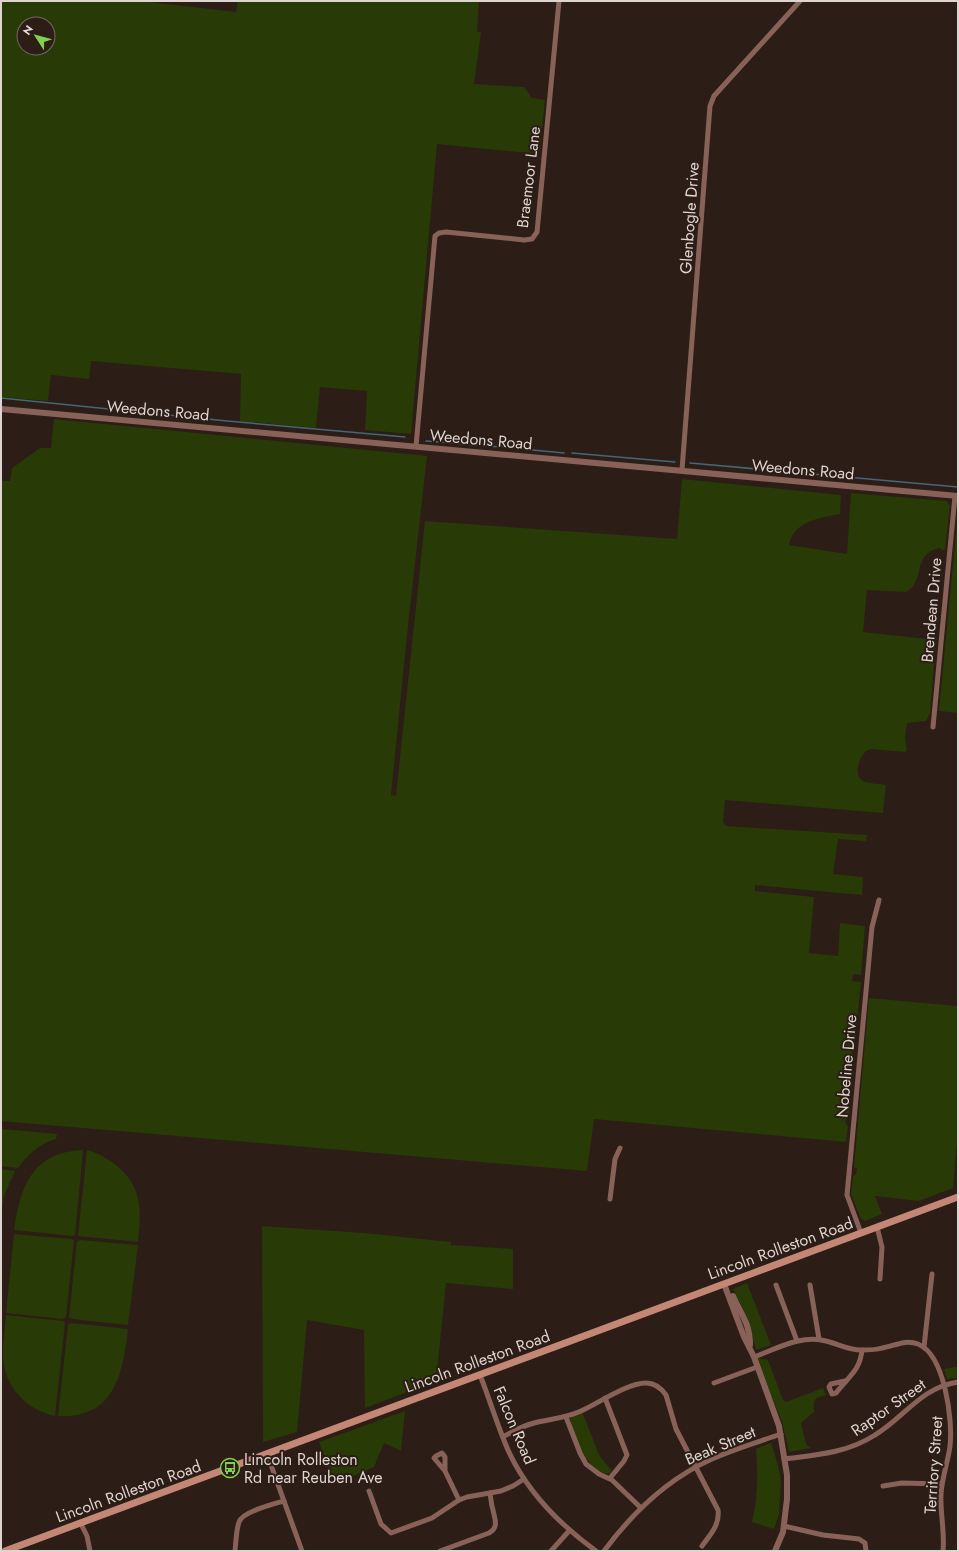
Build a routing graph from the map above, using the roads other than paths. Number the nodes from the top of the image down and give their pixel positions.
1 (559, 1) edge
2 (800, 1) edge
3 (1, 409) edge
4 (416, 446) junction
5 (682, 470) junction
6 (957, 496) edge
7 (933, 727) dead end
8 (879, 900) dead end
9 (620, 1148) dead end
10 (958, 1197) edge
11 (610, 1200) dead end
12 (877, 1227) junction
13 (861, 1233) junction
14 (932, 1274) dead end
15 (880, 1279) dead end
16 (726, 1283) junction
17 (810, 1285) dead end
18 (776, 1286) dead end
19 (819, 1339) junction
20 (797, 1341) junction
21 (924, 1347) junction
22 (862, 1350) junction
23 (754, 1358) junction
24 (758, 1367) junction
25 (480, 1375) junction
26 (845, 1381) dead end
27 (958, 1382) edge
28 (714, 1383) dead end
29 (943, 1385) junction
30 (605, 1398) junction
31 (566, 1417) junction
32 (781, 1434) junction
33 (503, 1437) junction
34 (267, 1454) junction
35 (784, 1459) junction
36 (695, 1468) junction
37 (445, 1471) dead end
38 (610, 1478) junction
39 (524, 1479) junction
40 (942, 1484) junction
41 (883, 1486) dead end
42 (368, 1491) dead end
43 (490, 1493) junction
44 (459, 1500) junction
45 (284, 1501) junction
46 (640, 1507) junction
47 (80, 1524) junction
48 (784, 1526) junction
49 (569, 1531) junction
50 (702, 1546) dead end
51 (447, 1550) edge
52 (5, 1551) edge
53 (90, 1551) edge
54 (235, 1551) edge
55 (302, 1551) edge
56 (440, 1551) edge
57 (551, 1551) edge
58 (596, 1551) edge
59 (604, 1551) edge
60 (775, 1551) edge
61 (866, 1551) edge
62 (943, 1551) edge

1 - 4 street, Braemoor Lane
2 - 5 street, Glenbogle Drive
3 - 4 street, Weedons Road
4 - 5 street, Weedons Road
5 - 6 street, Weedons Road
6 - 7 street, Brendean Drive
8 - 13 street, Nobeline Drive
9 - 11 street
10 - 12 main road, Lincoln Rolleston Road
12 - 13 main road, Lincoln Rolleston Road
12 - 15 street
13 - 16 main road, Lincoln Rolleston Road
14 - 21 street
16 - 23 street
16 - 25 main road, Lincoln Rolleston Road
17 - 19 street
18 - 20 street
19 - 20 street
19 - 22 street
20 - 23 street
21 - 22 street
21 - 29 street, Territory Street
22 - 26 street
23 - 24 street
24 - 28 street
24 - 32 street
25 - 33 street, Falcon Road
25 - 34 main road, Lincoln Rolleston Road
27 - 29 street, Raptor Street
29 - 35 street, Raptor Street
29 - 40 street, Territory Street
30 - 31 street
30 - 36 street
30 - 38 street
31 - 33 street
31 - 38 street
32 - 35 street
32 - 36 street, Beak Street
33 - 39 street, Falcon Road
34 - 45 street
34 - 47 main road, Lincoln Rolleston Road
35 - 48 street
36 - 46 street, Beak Street
36 - 50 street
37 - 44 street
38 - 46 street
39 - 43 street
39 - 49 street, Falcon Road
40 - 41 street
40 - 62 street, Territory Street
42 - 44 street
43 - 44 street
43 - 51 street
45 - 54 street
45 - 55 street
46 - 59 street, Beak Street
47 - 52 main road, Lincoln Rolleston Road
47 - 53 street
48 - 60 street
48 - 61 street
49 - 57 street
49 - 58 street, Falcon Road
51 - 56 street

